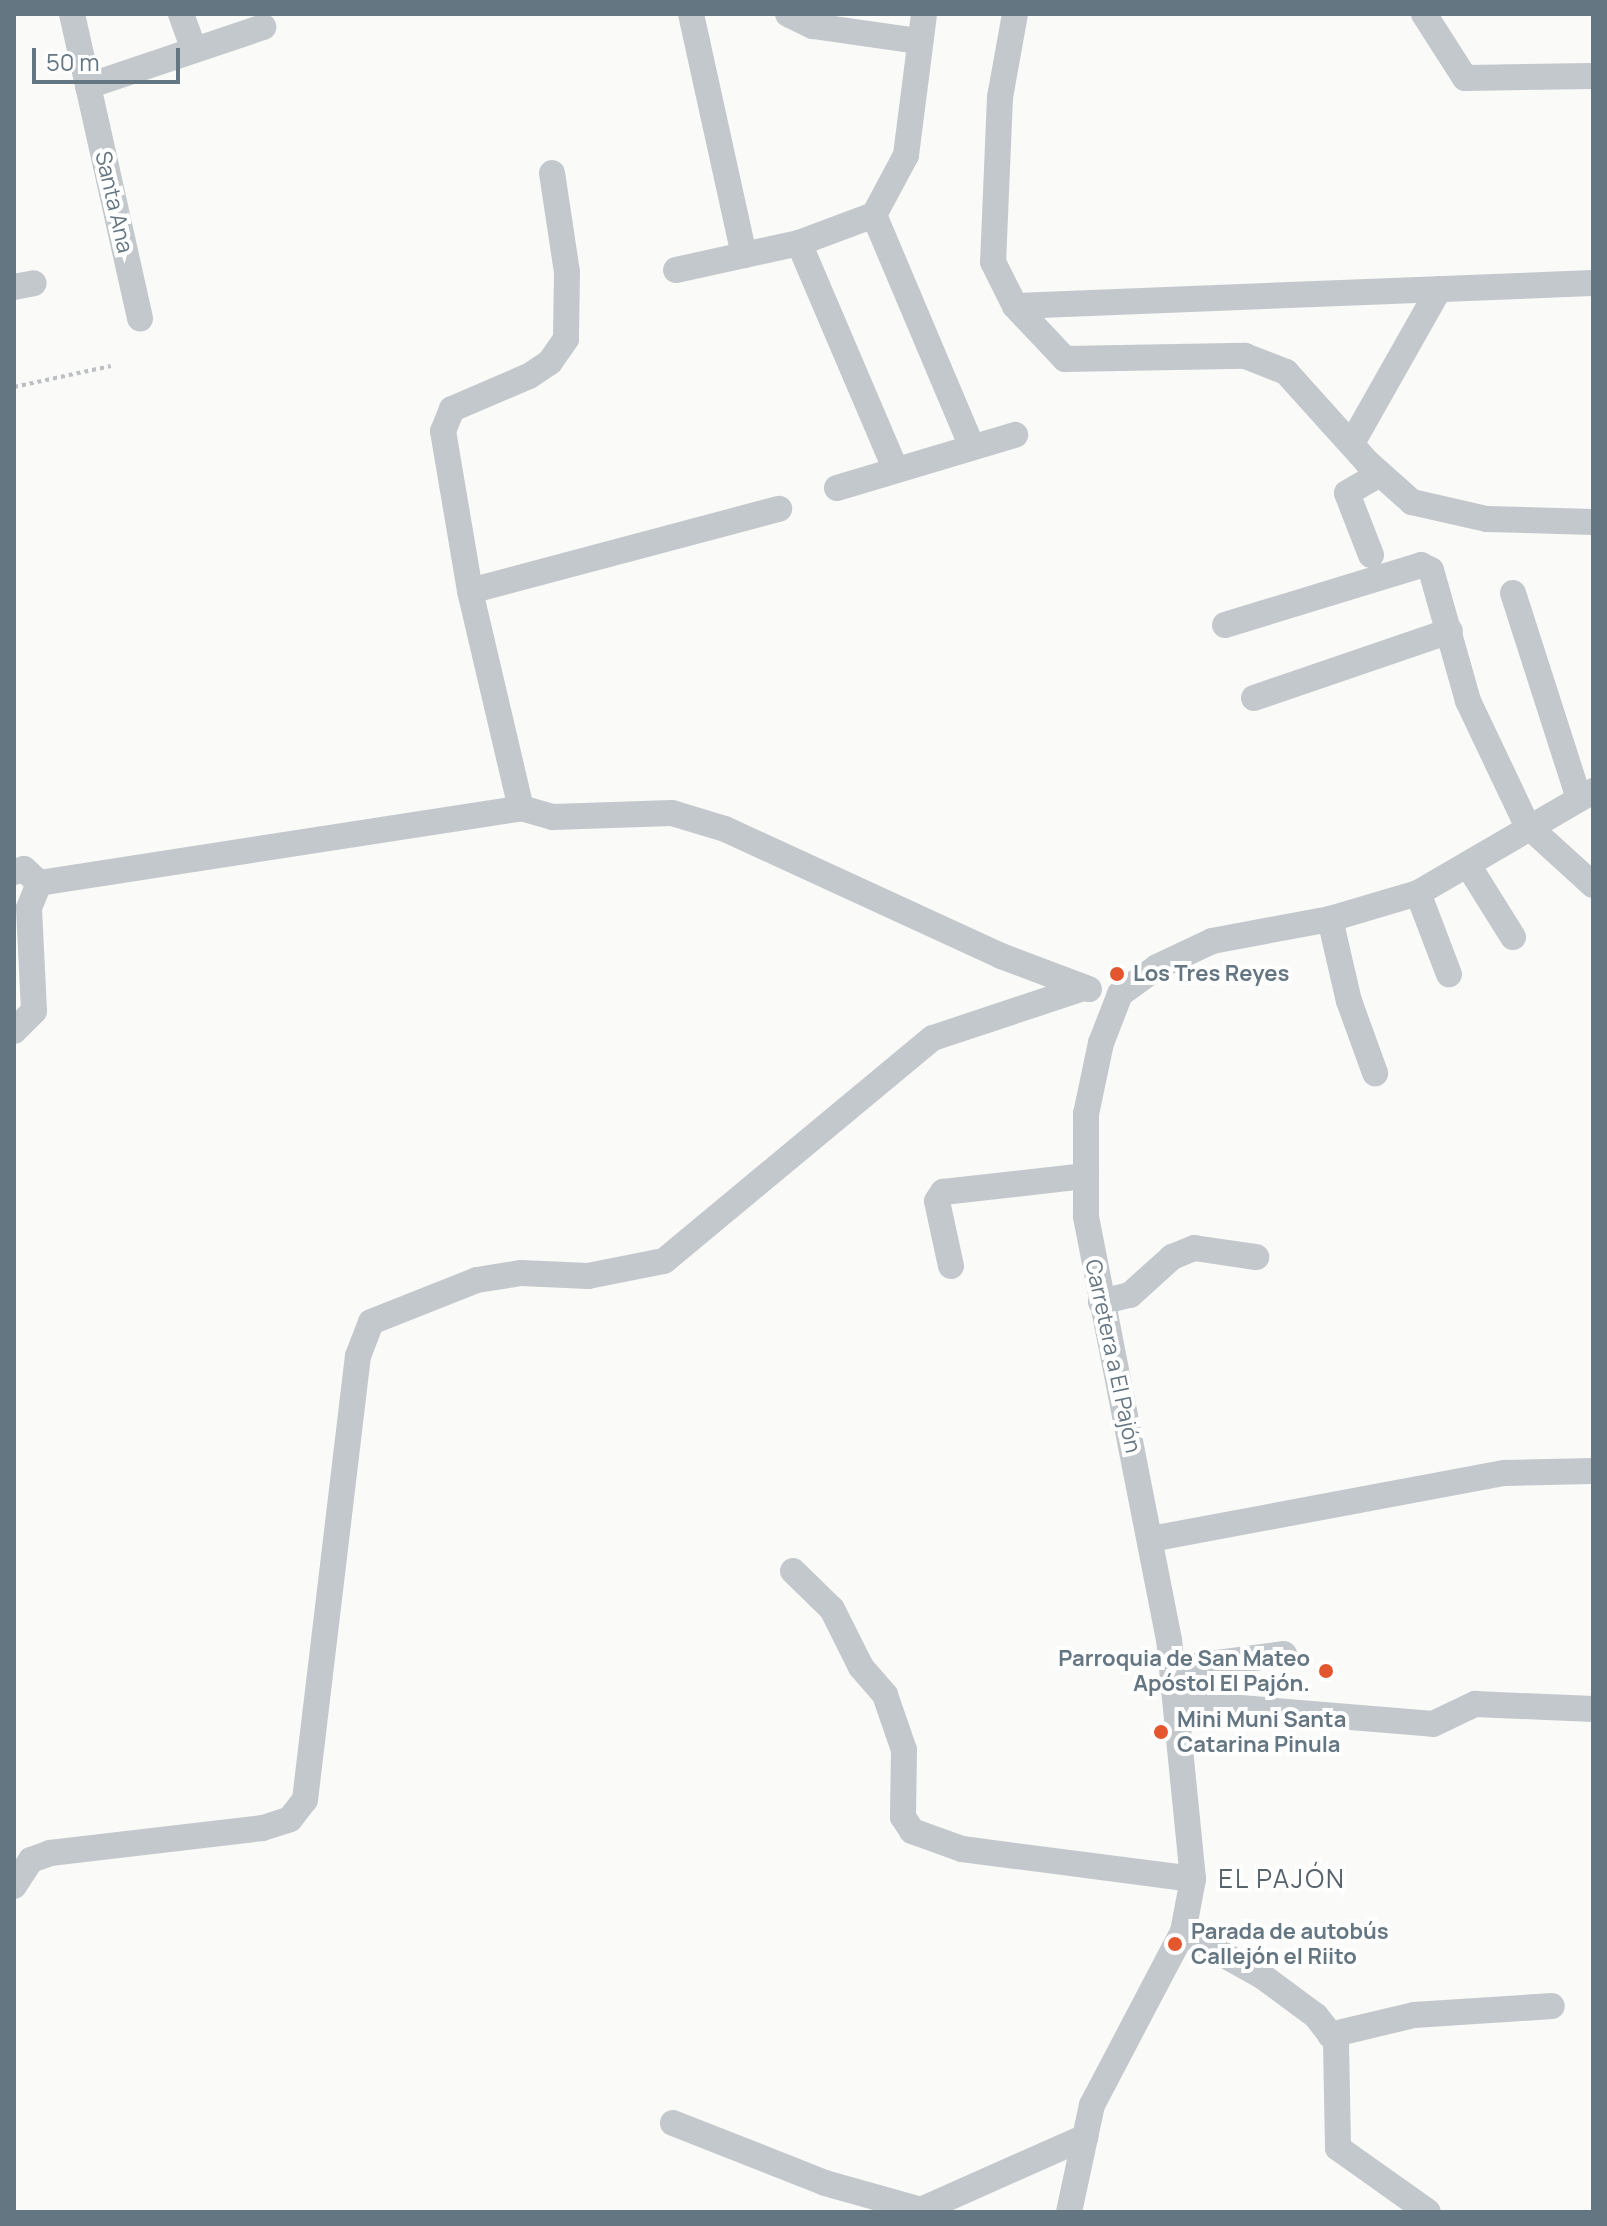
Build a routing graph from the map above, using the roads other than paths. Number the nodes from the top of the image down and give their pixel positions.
1 (72, 14) edge
2 (181, 14) edge
3 (691, 14) edge
4 (788, 14) edge
5 (924, 14) edge
6 (1015, 14) edge
7 (1424, 14) edge
8 (263, 27) dead end
9 (919, 41) junction
10 (194, 50) junction
11 (1593, 76) edge
12 (88, 86) junction
13 (552, 173) dead end
14 (874, 215) junction
15 (799, 243) junction
16 (744, 255) junction
17 (676, 270) dead end
18 (1593, 283) edge
19 (1439, 289) junction
20 (1015, 306) junction
21 (140, 318) dead end
22 (1015, 435) dead end
23 (1352, 443) junction
24 (972, 447) junction
25 (896, 470) junction
26 (1380, 474) junction
27 (837, 488) dead end
28 (779, 509) dead end
29 (1593, 522) edge
30 (1371, 555) dead end
31 (470, 591) junction
32 (1513, 593) dead end
33 (1225, 625) dead end
34 (1450, 631) junction
35 (1254, 698) dead end
36 (1586, 795) edge
37 (521, 808) junction
38 (1527, 825) junction
39 (1468, 865) junction
40 (14, 872) edge
41 (39, 883) junction
42 (1593, 885) edge
43 (1418, 893) junction
44 (1330, 919) junction
45 (1513, 937) dead end
46 (1449, 974) dead end
47 (1083, 988) junction
48 (1120, 994) junction
49 (14, 1031) edge
50 (1375, 1073) dead end
51 (1086, 1176) junction
52 (1256, 1257) dead end
53 (951, 1266) dead end
54 (1101, 1302) junction
55 (1593, 1471) edge
56 (1151, 1539) junction
57 (793, 1571) dead end
58 (1284, 1654) dead end
59 (1173, 1669) junction
60 (1179, 1703) junction
61 (1593, 1709) edge
62 (1193, 1879) junction
63 (14, 1886) edge
64 (1183, 1932) junction
65 (1552, 2006) dead end
66 (1330, 2035) junction
67 (673, 2123) dead end
68 (1085, 2137) junction
69 (1069, 2212) edge
70 (1428, 2212) edge

1 - 12 street, Santa Ana
2 - 10 street
3 - 16 street
4 - 9 street
5 - 9 street
6 - 20 street
7 - 11 street
8 - 10 street
9 - 14 street
10 - 12 street
12 - 21 street, Santa Ana
13 - 31 street
14 - 15 street
14 - 24 street
15 - 16 street
15 - 25 street
16 - 17 street
18 - 19 street
19 - 20 street
19 - 23 street
20 - 23 street
22 - 24 street
23 - 26 street
24 - 25 street
25 - 27 street
26 - 29 street
26 - 30 street
28 - 31 street
31 - 37 street
32 - 36 street
33 - 34 street
34 - 35 street
34 - 38 street
36 - 38 street
37 - 41 street
37 - 47 street
38 - 39 street
38 - 42 street
39 - 43 street
39 - 45 street
40 - 41 street
41 - 49 street
43 - 44 street
43 - 46 street
44 - 48 street
44 - 50 street
47 - 48 street
47 - 63 street
48 - 51 street, Carretera a El Pajón
51 - 53 street
51 - 54 street, Carretera a El Pajón
52 - 54 street
54 - 56 street, Carretera a El Pajón
55 - 56 street
56 - 59 street, Carretera a El Pajón
57 - 62 street
58 - 59 street
59 - 60 street, Carretera a El Pajón
60 - 61 street
60 - 62 street, Carretera a El Pajón
62 - 64 street, Carretera a El Pajón
64 - 66 street
64 - 68 street, Carretera a El Pajón
65 - 66 street
66 - 70 street
67 - 68 street
68 - 69 street, Carretera a El Pajón

